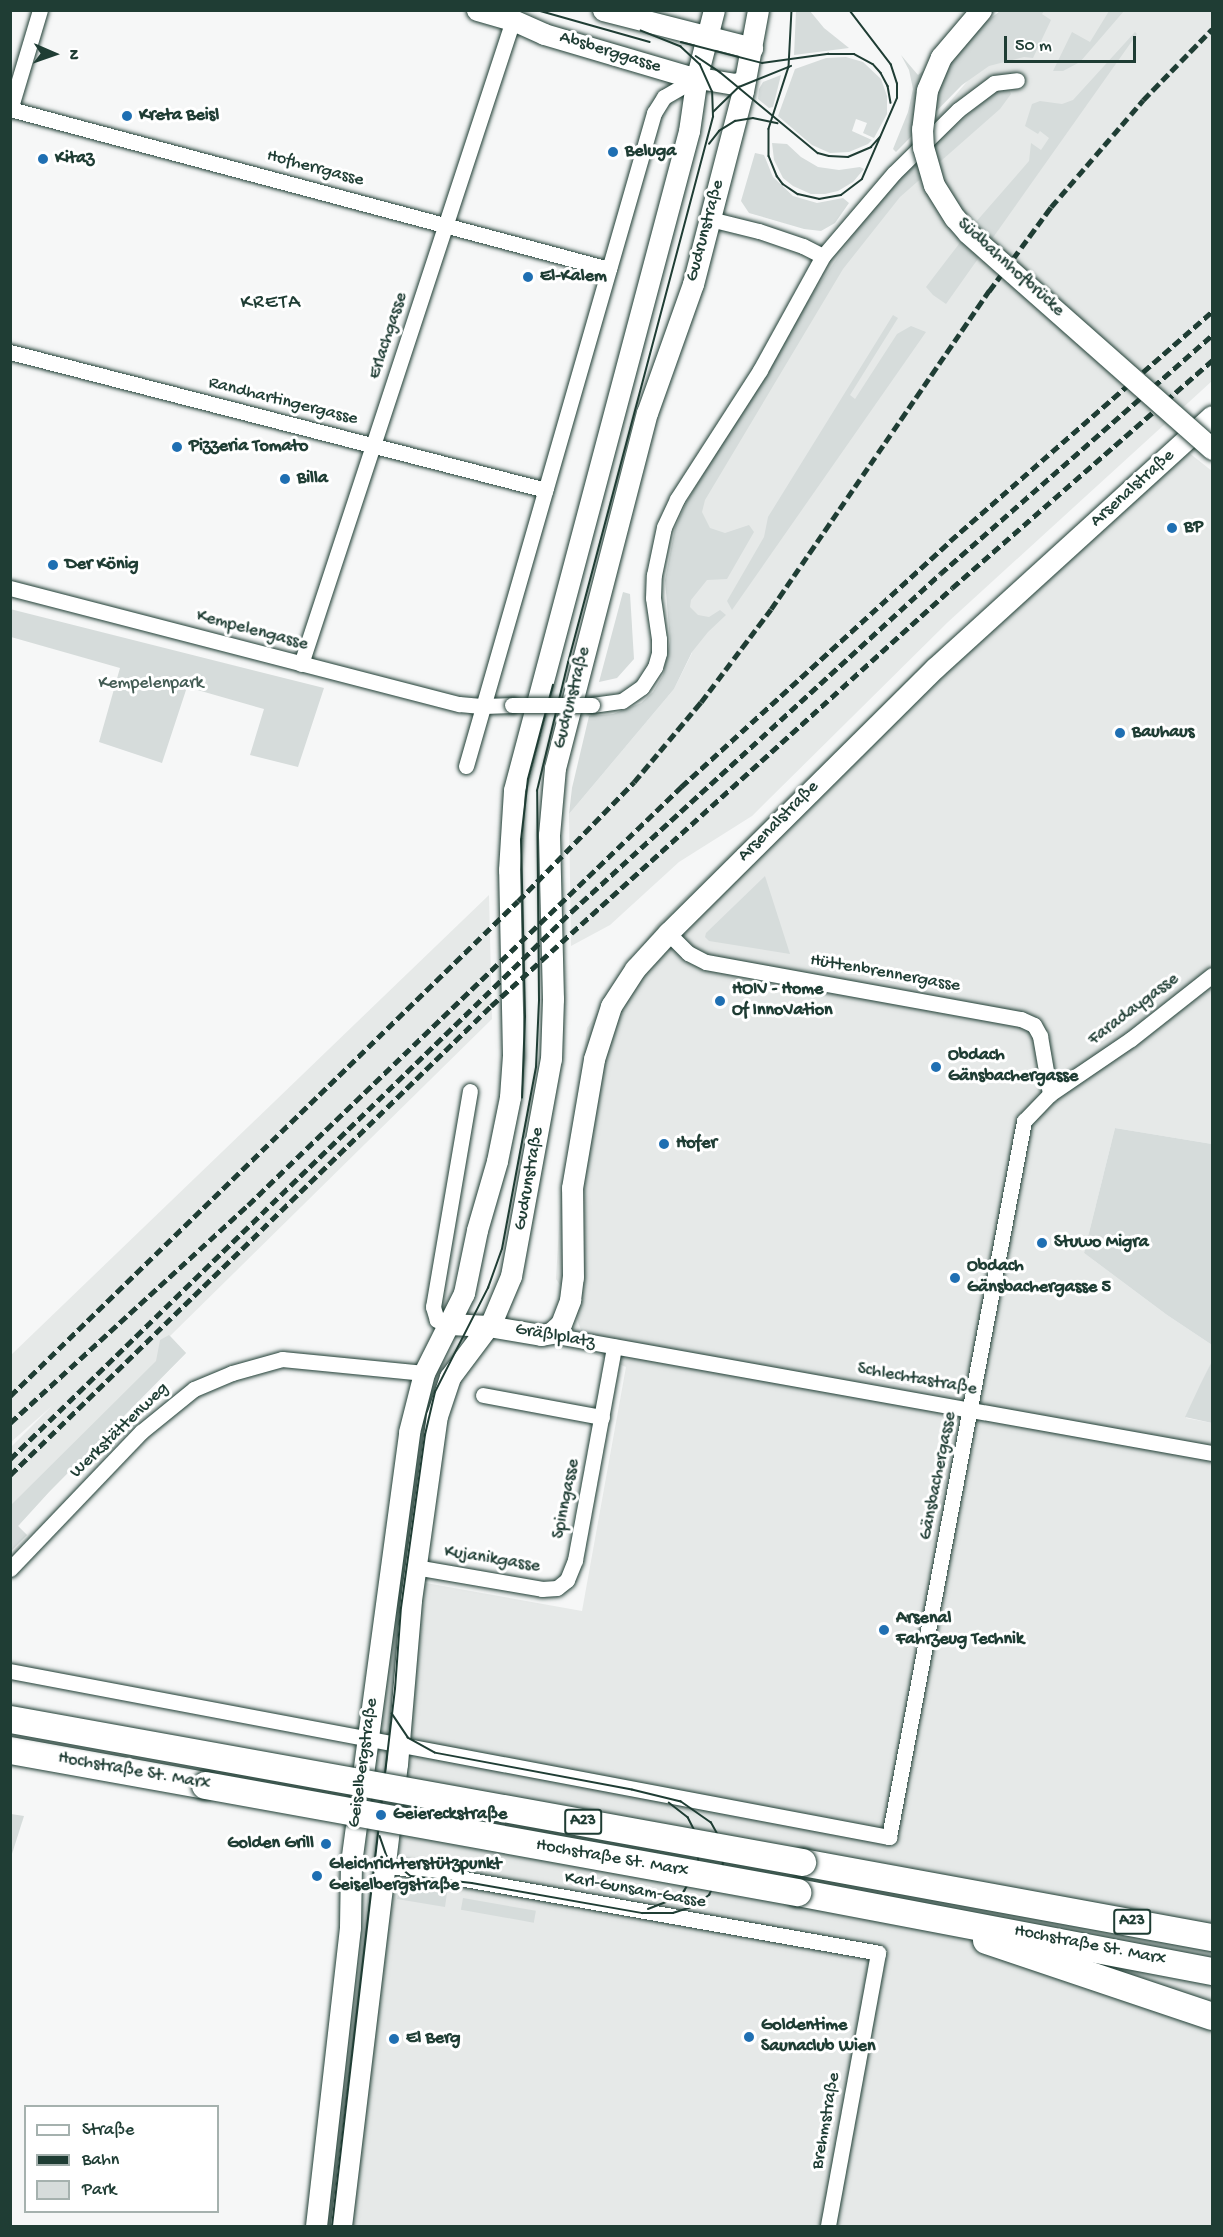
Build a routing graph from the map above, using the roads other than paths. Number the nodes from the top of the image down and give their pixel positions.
1 (40, 10) edge
2 (477, 10) edge
3 (603, 10) edge
4 (714, 10) edge
5 (758, 10) edge
6 (981, 10) edge
7 (513, 20) junction
8 (707, 38) junction
9 (752, 48) junction
10 (697, 78) junction
11 (745, 81) junction
12 (1017, 81) dead end
13 (11, 110) edge
14 (710, 219) junction
15 (447, 224) junction
16 (823, 256) junction
17 (609, 269) junction
18 (10, 352) edge
19 (1212, 417) edge
20 (373, 446) junction
21 (1212, 449) edge
22 (546, 490) junction
23 (10, 588) edge
24 (301, 664) junction
25 (484, 706) junction
26 (466, 766) dead end
27 (668, 933) junction
28 (1212, 975) edge
29 (470, 1091) dead end
30 (1050, 1094) junction
31 (1024, 1121) joint
32 (450, 1324) junction
33 (488, 1326) junction
34 (546, 1334) junction
35 (614, 1347) junction
36 (424, 1373) junction
37 (446, 1385) joint
38 (483, 1395) dead end
39 (971, 1409) junction
40 (602, 1417) junction
41 (1212, 1453) edge
42 (415, 1567) junction
43 (10, 1569) edge
44 (562, 1586) joint
45 (10, 1671) edge
46 (10, 1719) edge
47 (368, 1739) junction
48 (399, 1744) junction
49 (10, 1750) edge
50 (386, 1865) junction
51 (903, 1911) junction
52 (1210, 1936) edge
53 (878, 1953) joint
54 (1212, 1971) edge
55 (1212, 2016) edge
56 (316, 2226) edge
57 (341, 2226) edge
58 (828, 2226) edge

1 - 13 street
2 - 7 main road, Absberggasse
3 - 8 main road
4 - 8 main road, Gudrunstraße
5 - 9 main road, Gudrunstraße
6 - 21 main road, Südbahnhofbrücke, bridge
7 - 10 main road, Absberggasse
7 - 15 street, Erlachgasse
8 - 9 main road
8 - 10 main road, Gudrunstraße
9 - 11 main road, Gudrunstraße
10 - 11 main road, Absberggasse
10 - 17 street
10 - 32 main road, Gudrunstraße
11 - 14 main road, Gudrunstraße
12 - 16 street, Kempelengasse
13 - 15 street, Hofherrgasse
14 - 16 street
14 - 33 main road, Gudrunstraße
15 - 17 street, Hofherrgasse
15 - 20 street, Erlachgasse
16 - 25 street, Kempelengasse, bridge
17 - 22 street
18 - 20 street, Randhartingergasse
19 - 27 main road, Arsenalstraße
20 - 22 street, Randhartingergasse
20 - 24 street, Erlachgasse
22 - 25 street
23 - 24 street, Kempelengasse
24 - 25 street, Kempelengasse
25 - 26 street
27 - 30 street, Hüttenbrennergasse
27 - 34 main road, Arsenalstraße
28 - 30 street, Faradaygasse
29 - 32 street
30 - 31 street, Faradaygasse
31 - 39 street, Gänsbachergasse
32 - 33 main road, Gräßlplatz
32 - 36 main road, Gudrunstraße
33 - 34 main road, Gräßlplatz
33 - 37 main road, Gudrunstraße
34 - 35 street, Gräßlplatz
35 - 39 street, Schlechtastraße
35 - 40 street, Gräßlplatz
36 - 43 street, Werkstättenweg
36 - 47 main road, Geiselbergstraße
37 - 42 main road, Geiselbergstraße
38 - 40 street
39 - 41 street, Schlechtastraße
39 - 48 street, Gänsbachergasse
40 - 44 street, Spinngasse
42 - 44 street, Kujanikgasse
42 - 48 main road, Geiselbergstraße
45 - 47 street
46 - 52 highway, Hochstraße St. Marx / A23, bridge
47 - 48 street
47 - 56 main road, Geiselbergstraße
48 - 50 main road, Geiselbergstraße
49 - 51 highway, Hochstraße St. Marx / A23, bridge
50 - 53 street, Karl-Gunsam-Gasse
50 - 57 main road, Geiselbergstraße
51 - 54 highway, Hochstraße St. Marx / A23
51 - 55 highway
53 - 58 street, Brehmstraße

